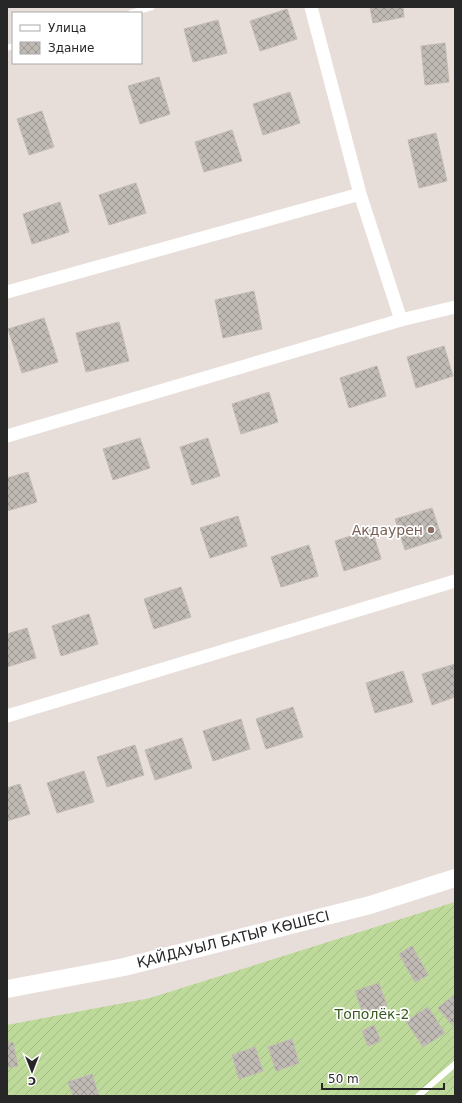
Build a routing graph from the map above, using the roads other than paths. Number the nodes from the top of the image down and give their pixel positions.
1 (152, 7) edge
2 (311, 7) edge
3 (134, 12) edge
4 (360, 194) junction
5 (7, 292) edge
6 (455, 307) edge
7 (401, 320) junction
8 (7, 436) edge
9 (455, 581) edge
10 (7, 716) edge
11 (455, 878) edge
12 (7, 989) edge
13 (455, 1064) edge
14 (418, 1096) edge

1 - 3 lane
2 - 4 street
4 - 5 street
4 - 7 street
6 - 7 street
7 - 8 street
9 - 10 street
11 - 12 street, ҚАЙДАУЫЛ БАТЫР КӨШЕСІ
13 - 14 lane

